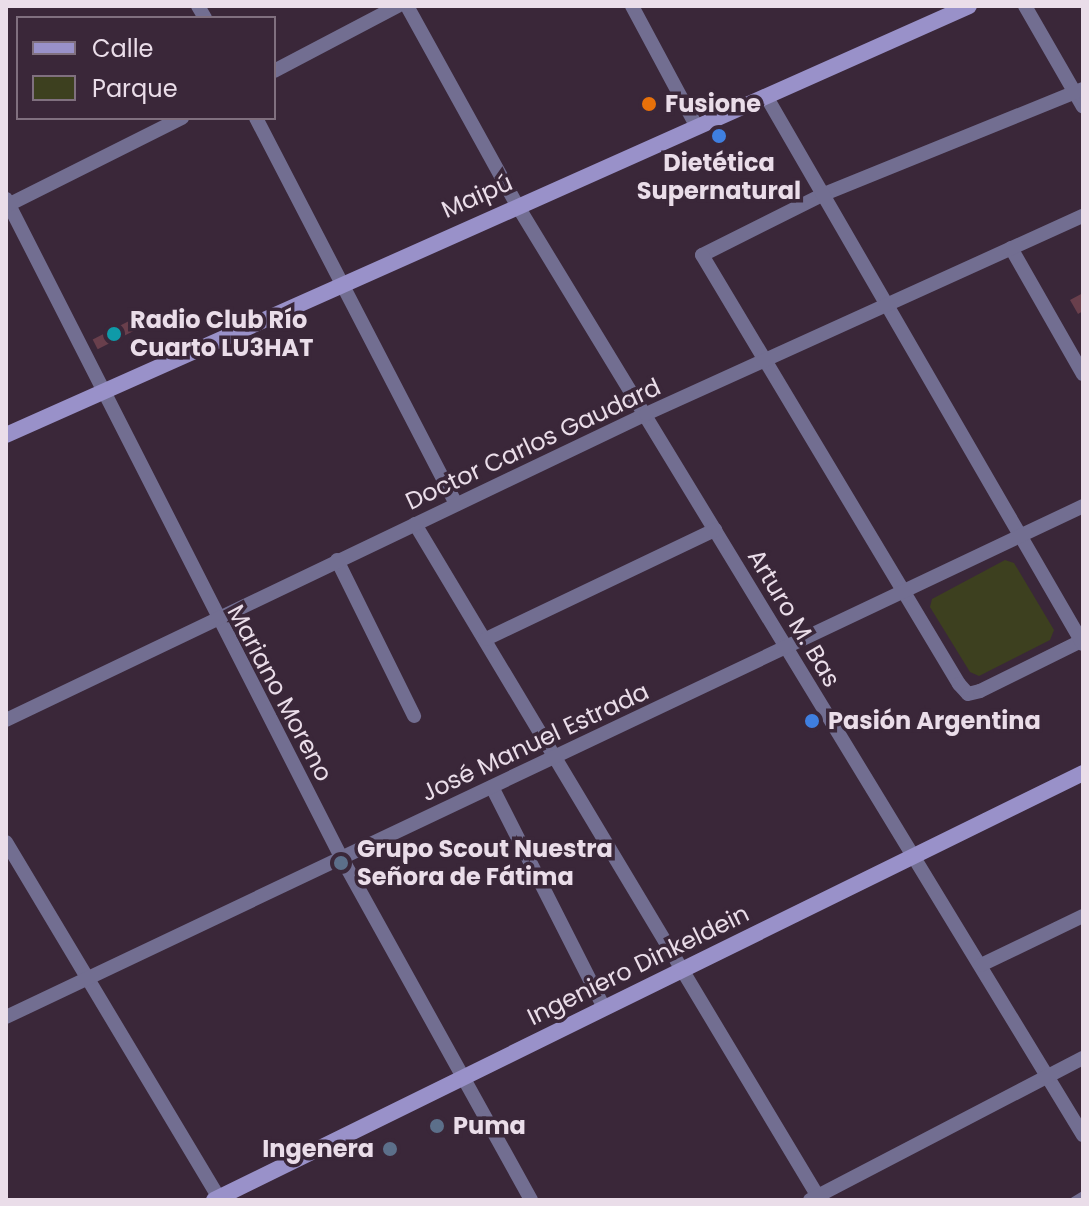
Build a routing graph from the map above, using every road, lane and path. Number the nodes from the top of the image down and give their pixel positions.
1 (398, 6) edge
2 (407, 6) edge
3 (632, 6) edge
4 (969, 6) edge
5 (1025, 6) edge
6 (276, 70) edge
7 (1079, 91) edge
8 (766, 96) junction
9 (1083, 107) edge
10 (178, 120) edge
11 (257, 120) edge
12 (697, 127) junction
13 (822, 195) junction
14 (7, 203) edge
15 (517, 205) junction
16 (1083, 216) edge
17 (1011, 248) junction
18 (341, 282) junction
19 (885, 304) junction
20 (766, 359) junction
21 (1083, 374) edge
22 (106, 392) junction
23 (646, 414) junction
24 (6, 435) edge
25 (456, 504) junction
26 (1083, 506) edge
27 (415, 524) junction
28 (715, 530) junction
29 (1021, 536) junction
30 (337, 560) junction
31 (903, 591) junction
32 (216, 619) junction
33 (486, 639) junction
34 (1082, 642) edge
35 (787, 650) junction
36 (414, 716) dead end
37 (6, 720) edge
38 (552, 758) junction
39 (1083, 773) edge
40 (492, 787) junction
41 (6, 842) edge
42 (341, 857) junction
43 (913, 857) junction
44 (1083, 916) edge
45 (981, 965) junction
46 (680, 970) junction
47 (87, 978) junction
48 (604, 1008) junction
49 (6, 1017) edge
50 (1083, 1058) edge
51 (1045, 1076) junction
52 (461, 1080) junction
53 (1083, 1135) edge
54 (1083, 1194) edge
55 (218, 1199) edge
56 (816, 1199) edge
57 (531, 1200) edge
58 (1073, 1200) edge

1 - 6 street
2 - 15 street, Arturo M. Bas
3 - 12 street
4 - 8 main road, Maipú
5 - 7 street
7 - 9 street
7 - 13 street
8 - 12 main road, Maipú
8 - 13 street
10 - 14 street
11 - 18 street
12 - 15 main road, Maipú
13 - 19 street
13 - 20 street
14 - 22 street, Mariano Moreno
15 - 18 main road, Maipú
15 - 23 street, Arturo M. Bas
16 - 17 street, Doctor Carlos Gaudard
17 - 19 street, Doctor Carlos Gaudard
17 - 21 street
18 - 22 main road, Maipú
18 - 25 street
19 - 20 street, Doctor Carlos Gaudard
19 - 29 street
20 - 23 street, Doctor Carlos Gaudard
20 - 31 street
22 - 24 main road, Maipú
22 - 32 street, Mariano Moreno
23 - 25 street, Doctor Carlos Gaudard
23 - 28 street, Arturo M. Bas
25 - 27 street, Doctor Carlos Gaudard
26 - 29 street, José Manuel Estrada
27 - 30 street, Doctor Carlos Gaudard
27 - 33 street
28 - 33 street
28 - 35 street, Arturo M. Bas
29 - 31 street, José Manuel Estrada
29 - 34 street
30 - 32 street, Doctor Carlos Gaudard
30 - 36 street
31 - 34 street
31 - 35 street, José Manuel Estrada
32 - 37 street, Doctor Carlos Gaudard
32 - 42 street, Mariano Moreno
33 - 38 street
35 - 38 street, José Manuel Estrada
35 - 43 street, Arturo M. Bas
38 - 40 street, José Manuel Estrada
38 - 46 street
39 - 43 main road, Ingeniero Dinkeldein
40 - 42 street, José Manuel Estrada
40 - 48 street
41 - 47 street
42 - 47 street, José Manuel Estrada
42 - 52 street, Mariano Moreno
43 - 45 street, Arturo M. Bas
43 - 46 main road, Ingeniero Dinkeldein
44 - 45 street
45 - 51 street, Arturo M. Bas
46 - 48 main road, Ingeniero Dinkeldein
46 - 56 street
47 - 49 street, José Manuel Estrada
47 - 55 street
48 - 52 main road, Ingeniero Dinkeldein
50 - 51 street
51 - 53 street, Arturo M. Bas
51 - 56 street
52 - 55 main road, Ingeniero Dinkeldein
52 - 57 street, Mariano Moreno
54 - 58 lane

